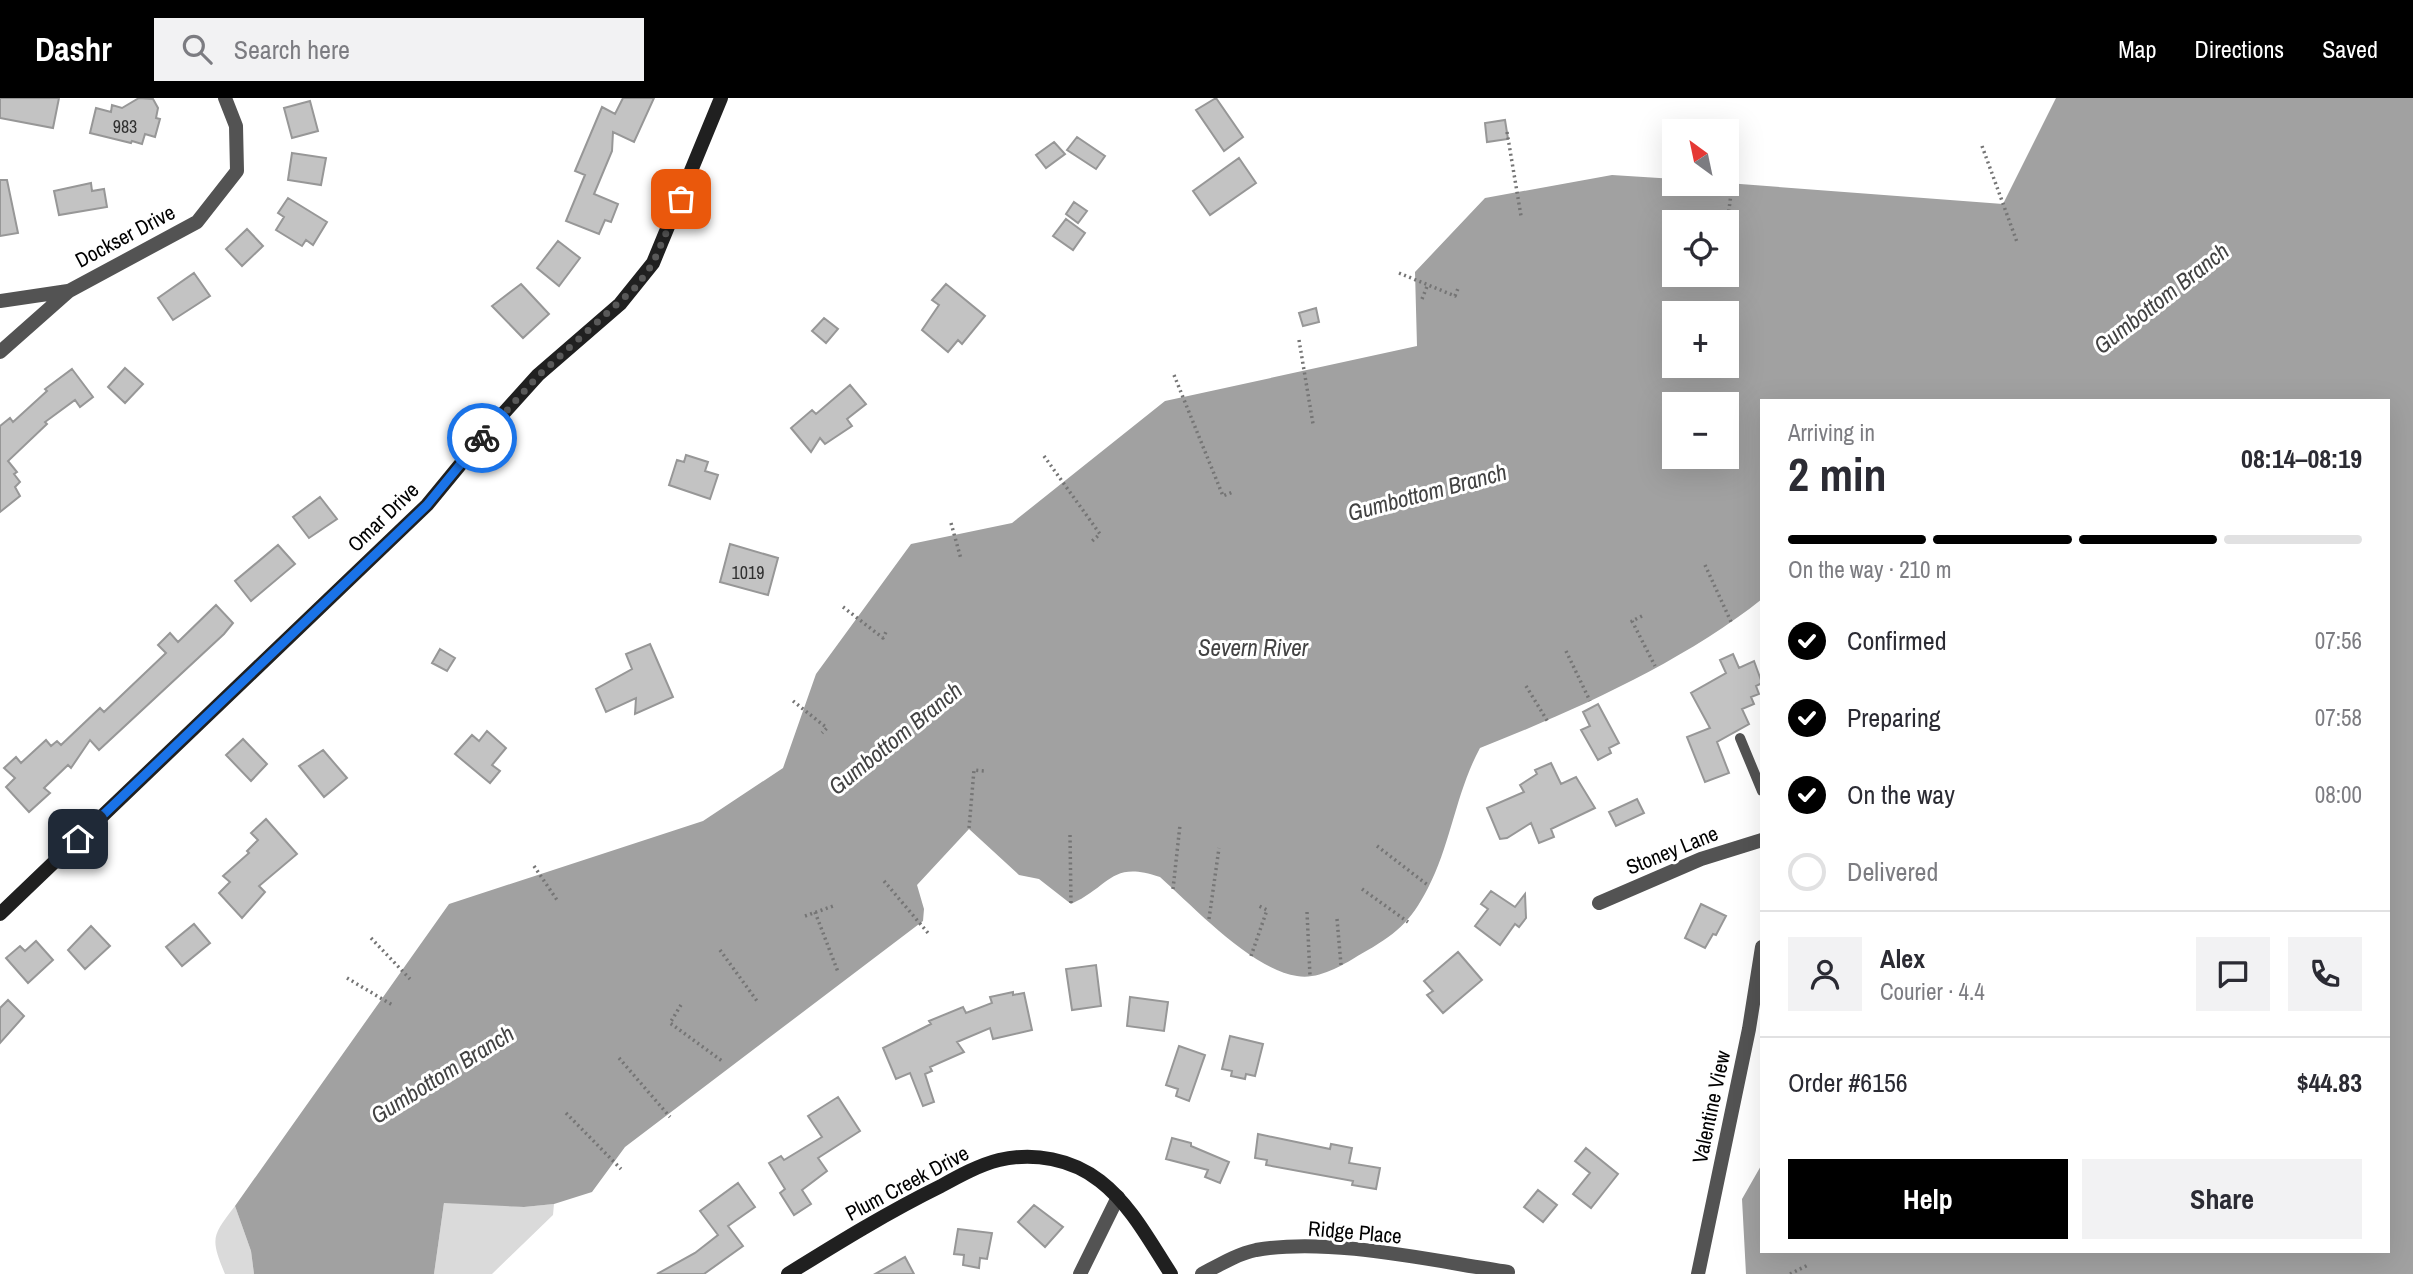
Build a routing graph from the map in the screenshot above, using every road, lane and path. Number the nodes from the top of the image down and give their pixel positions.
1 (225, 98) edge
2 (721, 98) edge
3 (1507, 132) dead end
4 (1982, 146) dead end
5 (1521, 216) dead end
6 (2017, 242) dead end
7 (1399, 273) dead end
8 (1428, 284) junction
9 (1459, 286) dead end
10 (69, 291) junction
11 (1422, 299) dead end
12 (0, 301) edge
13 (1299, 340) dead end
14 (0, 352) edge
15 (1174, 375) dead end
16 (1313, 424) dead end
17 (1044, 456) dead end
18 (1233, 492) dead end
19 (951, 523) dead end
20 (1090, 542) dead end
21 (961, 559) dead end
22 (1704, 565) dead end
23 (842, 607) dead end
24 (1642, 616) dead end
25 (1732, 624) dead end
26 (887, 630) dead end
27 (1566, 651) dead end
28 (1655, 666) dead end
29 (1526, 686) dead end
30 (793, 701) dead end
31 (1590, 702) dead end
32 (1548, 722) dead end
33 (822, 733) dead end
34 (1740, 738) dead end
35 (985, 771) dead end
36 (1760, 785) edge
37 (1180, 825) dead end
38 (969, 828) dead end
39 (1070, 835) dead end
40 (1760, 841) edge
41 (1377, 846) dead end
42 (1219, 848) dead end
43 (534, 866) dead end
44 (884, 881) dead end
45 (1429, 886) dead end
46 (1173, 889) dead end
47 (1362, 889) dead end
48 (557, 900) dead end
49 (1599, 903) dead end
50 (1071, 904) dead end
51 (836, 905) dead end
52 (1259, 906) dead end
53 (815, 912) junction
54 (1307, 912) dead end
55 (0, 914) edge
56 (805, 916) dead end
57 (1209, 919) dead end
58 (1336, 919) dead end
59 (1408, 922) dead end
60 (928, 933) dead end
61 (371, 938) dead end
62 (720, 950) dead end
63 (1251, 956) dead end
64 (1760, 960) edge
65 (1341, 964) dead end
66 (838, 972) dead end
67 (1310, 976) dead end
68 (346, 978) dead end
69 (410, 979) dead end
70 (757, 1001) dead end
71 (681, 1005) dead end
72 (394, 1006) dead end
73 (619, 1058) dead end
74 (722, 1061) dead end
75 (566, 1113) dead end
76 (670, 1117) dead end
77 (621, 1168) dead end
78 (1118, 1197) junction
79 (1808, 1265) dead end
80 (1508, 1272) dead end
81 (788, 1274) edge
82 (1080, 1274) edge
83 (1171, 1274) edge
84 (1202, 1274) edge
85 (1698, 1274) edge
86 (1790, 1274) edge

1 - 10 street, Dockser Drive
2 - 55 street, Omar Drive
3 - 5 path
4 - 6 path
7 - 8 path
8 - 9 path
8 - 11 path
10 - 12 street
10 - 14 street, Dockser Drive
13 - 16 path
15 - 18 path
17 - 20 path
19 - 21 path
22 - 25 path
23 - 26 path
24 - 28 path
27 - 31 path
29 - 32 path
30 - 33 path
34 - 36 lane
35 - 38 path
37 - 46 path
39 - 50 path
40 - 49 street, Stoney Lane
41 - 45 path
42 - 57 path
43 - 48 path
44 - 60 path
47 - 59 path
51 - 53 path
52 - 63 path
53 - 56 path
53 - 66 path
54 - 67 path
58 - 65 path
61 - 69 path
62 - 70 path
64 - 85 street, Valentine View
68 - 72 path
71 - 74 path
73 - 76 path
75 - 77 path
78 - 81 street, Plum Creek Drive
78 - 82 street
78 - 83 street, Plum Creek Drive
79 - 86 path
80 - 84 street, Ridge Place

